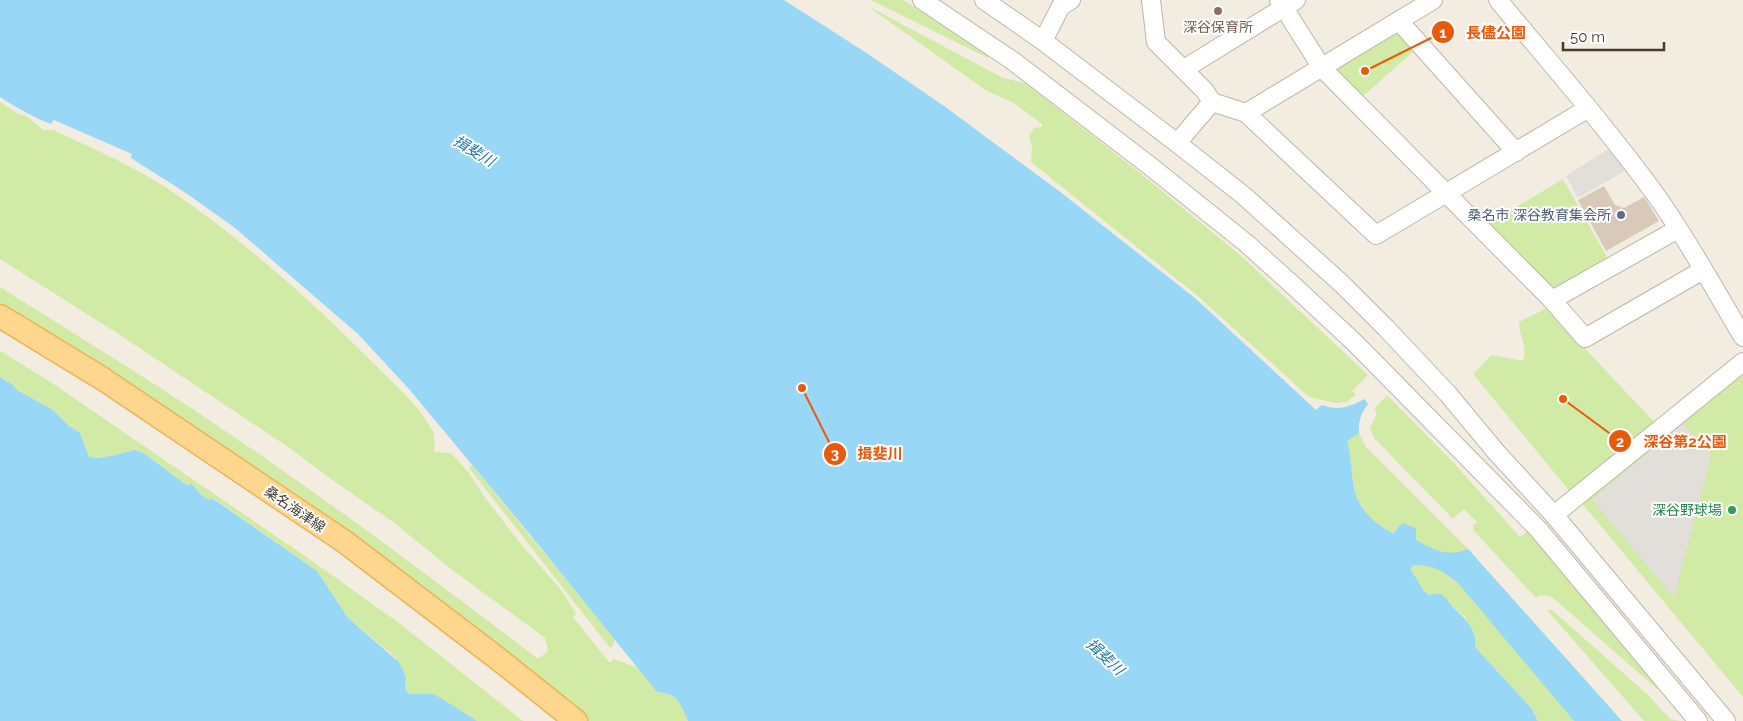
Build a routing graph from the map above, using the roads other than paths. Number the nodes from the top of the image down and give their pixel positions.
1 (922, 0) edge
2 (984, 0) edge
3 (1071, 0) edge
4 (1151, 0) edge
5 (1433, 0) edge
6 (1498, 0) edge
7 (1286, 2) edge
8 (1399, 21) junction
9 (1043, 41) junction
10 (1322, 68) junction
11 (1184, 69) junction
12 (1212, 102) junction
13 (1587, 109) junction
14 (1246, 113) junction
15 (1177, 142) junction
16 (1516, 152) junction
17 (1447, 193) junction
18 (1678, 229) junction
19 (1703, 270) junction
20 (1552, 300) junction
21 (0, 316) edge
22 (1743, 337) edge
23 (1743, 362) edge
24 (1554, 515) junction
25 (576, 721) edge
26 (1698, 721) edge
27 (1726, 721) edge

1 - 26 street
2 - 9 street
3 - 9 street
4 - 11 street
5 - 8 street
6 - 13 street
7 - 10 street
7 - 11 street
8 - 10 street
8 - 16 street
9 - 15 street
10 - 14 street
10 - 17 street
11 - 12 street
12 - 14 street
12 - 15 street
13 - 16 street
13 - 18 street
14 - 17 street
15 - 24 street
16 - 17 street
17 - 20 street
18 - 19 street
18 - 20 street
19 - 20 street
19 - 22 street
21 - 25 main road, 桑名海津線
23 - 24 street
24 - 27 street

